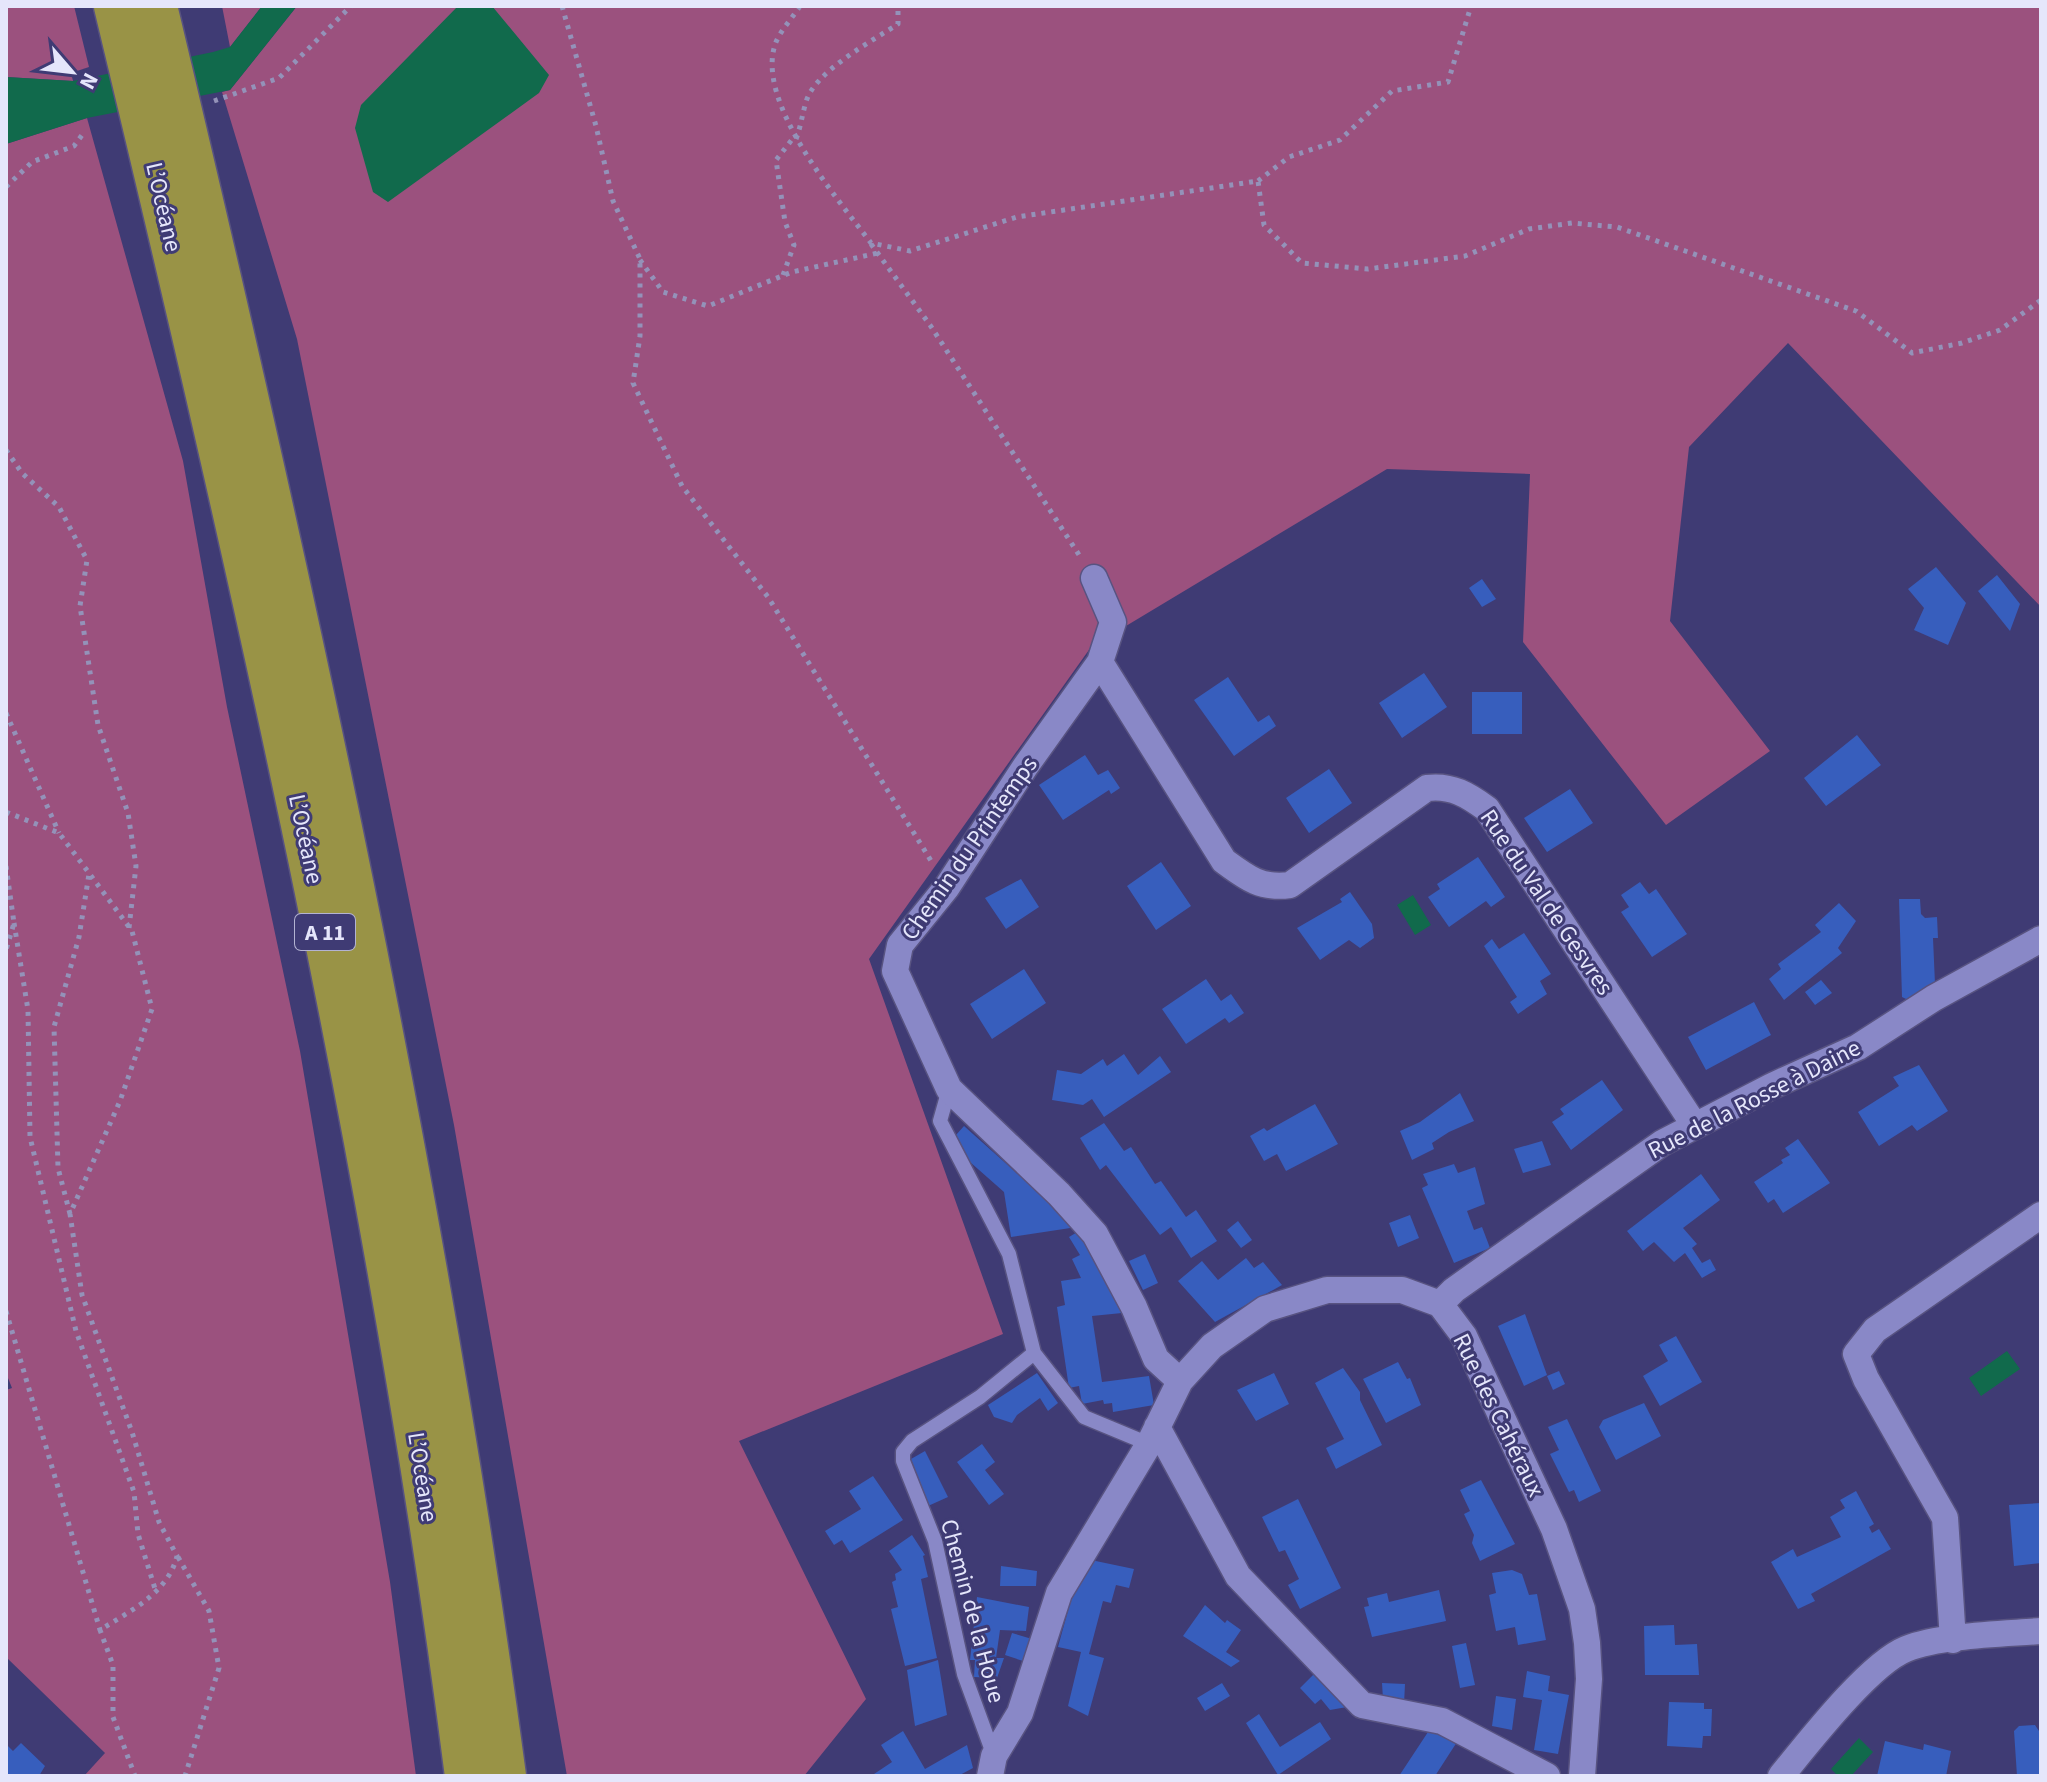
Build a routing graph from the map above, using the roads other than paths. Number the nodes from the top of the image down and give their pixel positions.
1 (116, 6) edge
2 (155, 6) edge
3 (1094, 578) road end
4 (1100, 662) junction
5 (2041, 939) edge
6 (949, 1089) junction
7 (1695, 1126) junction
8 (2041, 1215) edge
9 (1440, 1304) junction
10 (1034, 1353) junction
11 (1180, 1381) junction
12 (1153, 1435) junction
13 (2041, 1631) edge
14 (1953, 1640) junction
15 (992, 1766) edge
16 (467, 1776) edge
17 (504, 1776) edge
18 (1547, 1776) edge
19 (1582, 1776) edge
20 (1781, 1776) edge

1 - 16 highway, L’Océane / A 11
2 - 17 highway, L’Océane / A 11
3 - 4 street, Chemin du Printemps
4 - 6 street, Chemin du Printemps
4 - 7 street, Rue du Val de Gesvres
5 - 7 street, Rue de la Rosse à Daine
6 - 10 lane
6 - 11 street, Chemin du Printemps
7 - 9 street, Rue de la Rosse à Daine
8 - 14 street
9 - 11 street
9 - 19 street, Rue des Cahéraux
10 - 12 lane
10 - 15 lane, Chemin de la Houe
11 - 12 street
12 - 15 street
12 - 18 street
13 - 14 street
14 - 20 street

